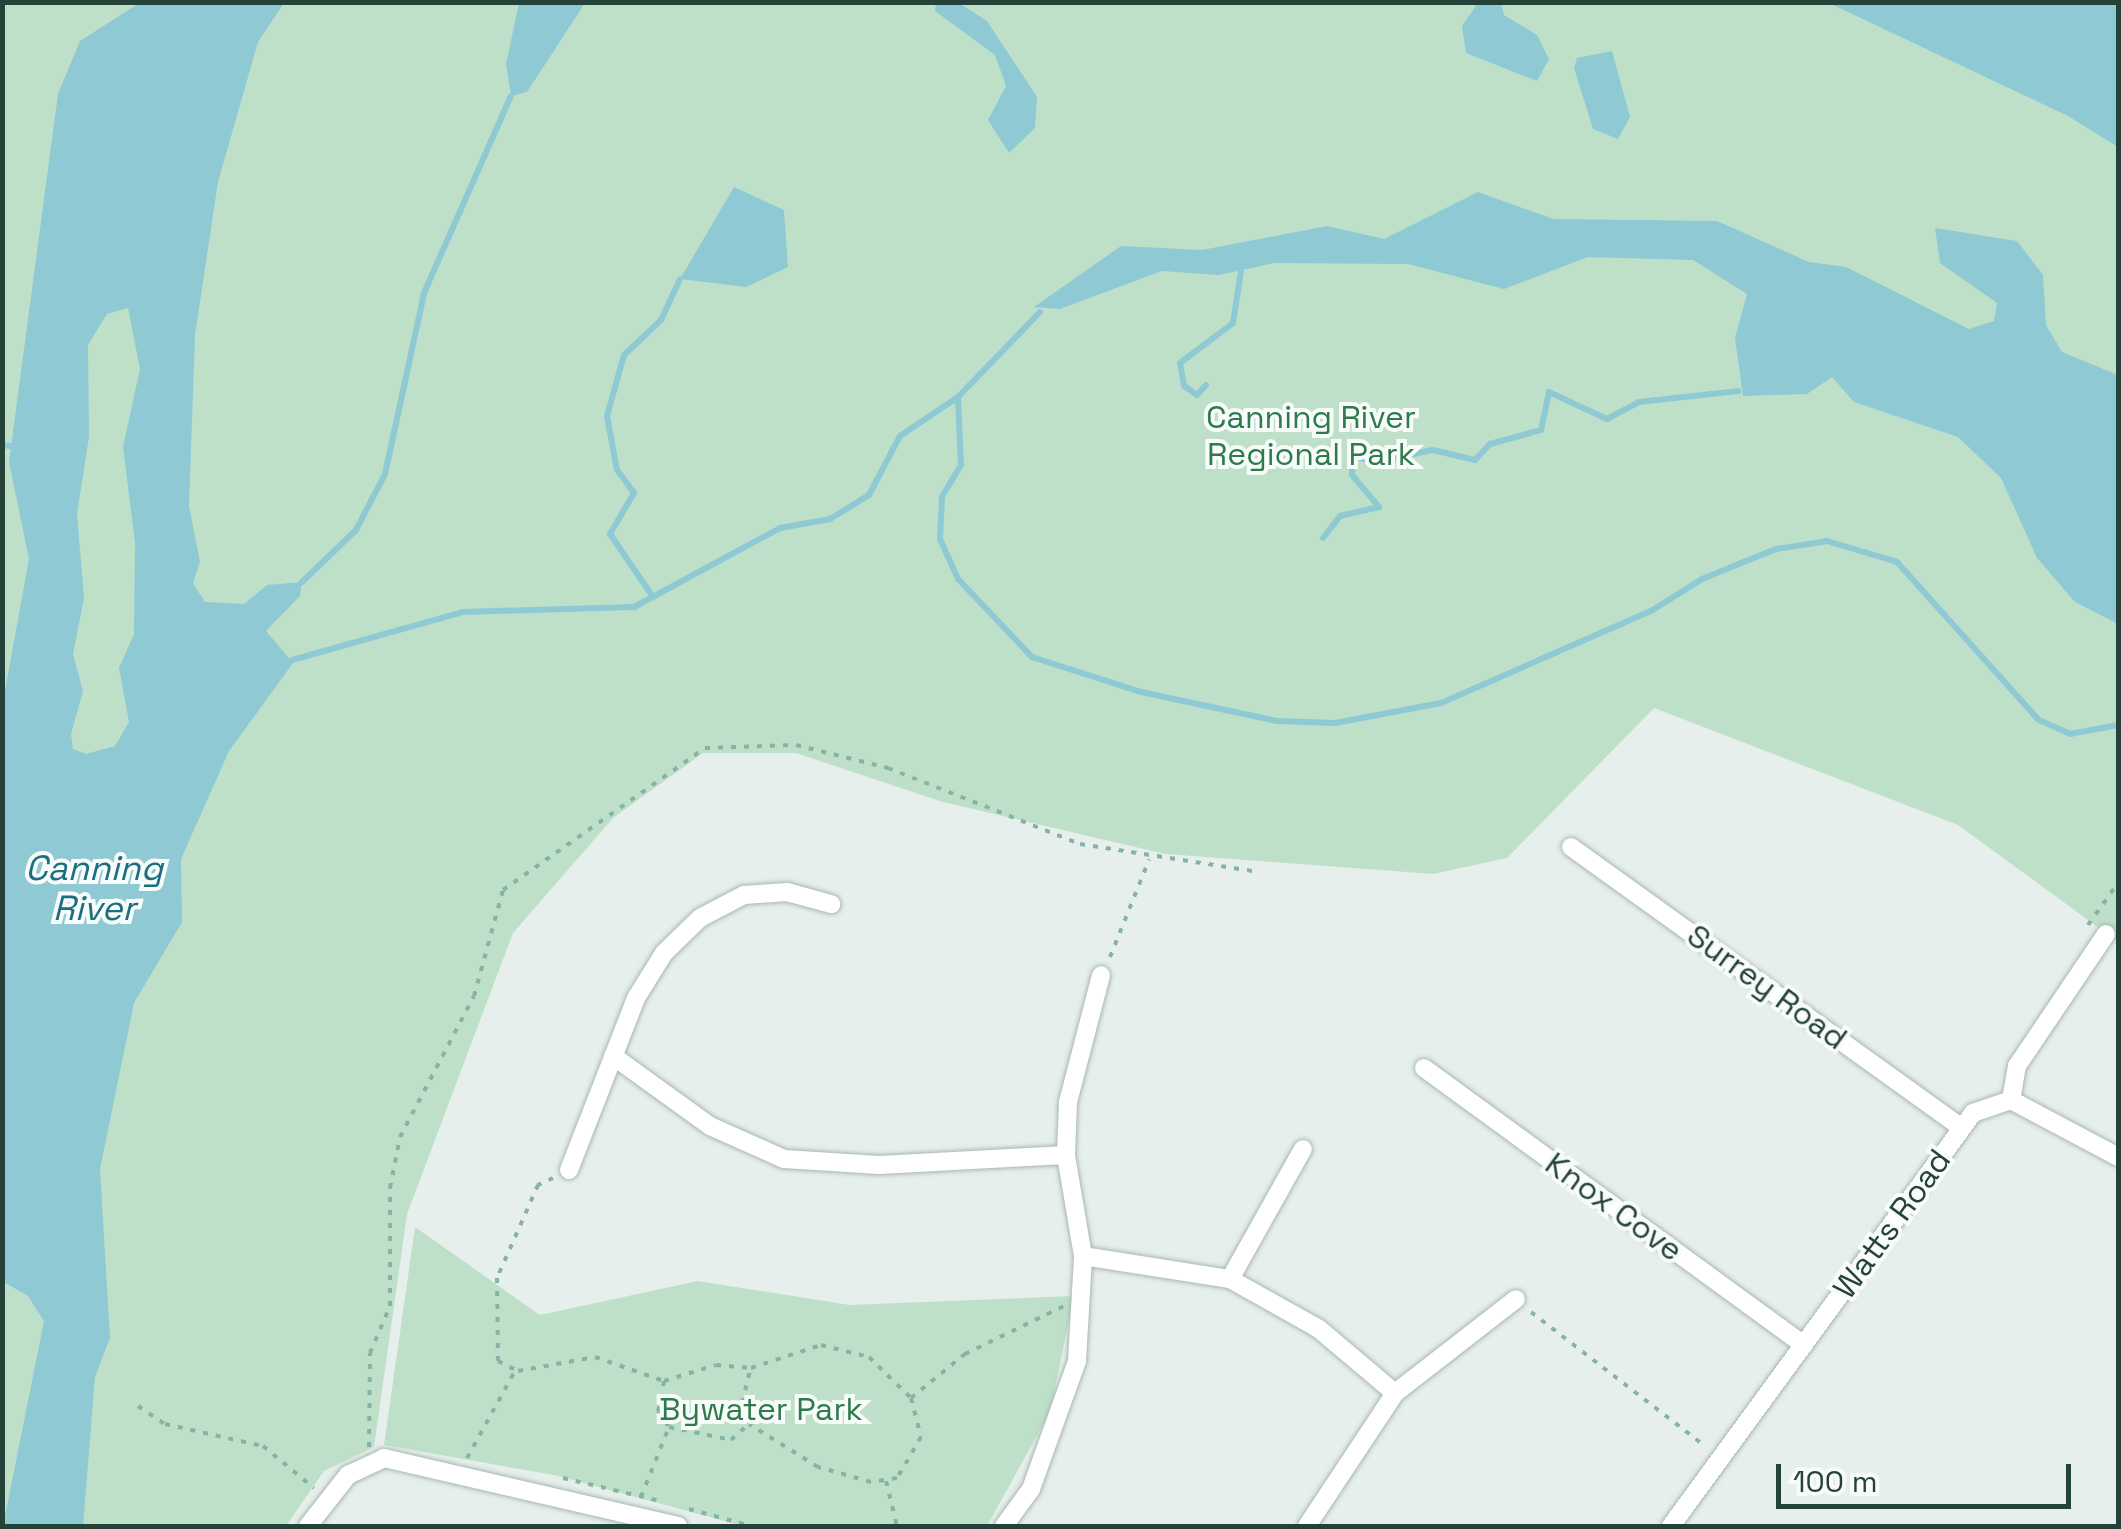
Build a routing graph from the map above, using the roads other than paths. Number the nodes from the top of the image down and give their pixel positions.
1 (1572, 846) dead end
2 (830, 904) dead end
3 (2106, 934) dead end
4 (1102, 975) road end
5 (613, 1056) junction
6 (1424, 1068) dead end
7 (2012, 1100) junction
8 (1962, 1128) junction
9 (1303, 1149) dead end
10 (1066, 1155) junction
11 (2118, 1157) edge
12 (569, 1170) road end
13 (1083, 1256) junction
14 (1230, 1278) junction
15 (1516, 1299) road end
16 (1804, 1345) junction
17 (1395, 1393) junction
18 (602, 1507) junction
19 (308, 1526) edge
20 (598, 1526) edge
21 (678, 1526) edge
22 (1004, 1526) edge
23 (1307, 1526) edge
24 (1670, 1526) edge

1 - 8 street, Surrey Road
2 - 5 street
3 - 7 street
4 - 10 street
5 - 10 street
5 - 12 street
6 - 16 street, Knox Cove
7 - 8 street, Watts Road
7 - 11 street
8 - 16 street, Watts Road
9 - 14 street
10 - 13 street
13 - 14 street
13 - 22 street
14 - 17 street
15 - 17 street
16 - 24 street, Watts Road
17 - 23 street
18 - 19 street
18 - 20 street
18 - 21 street

